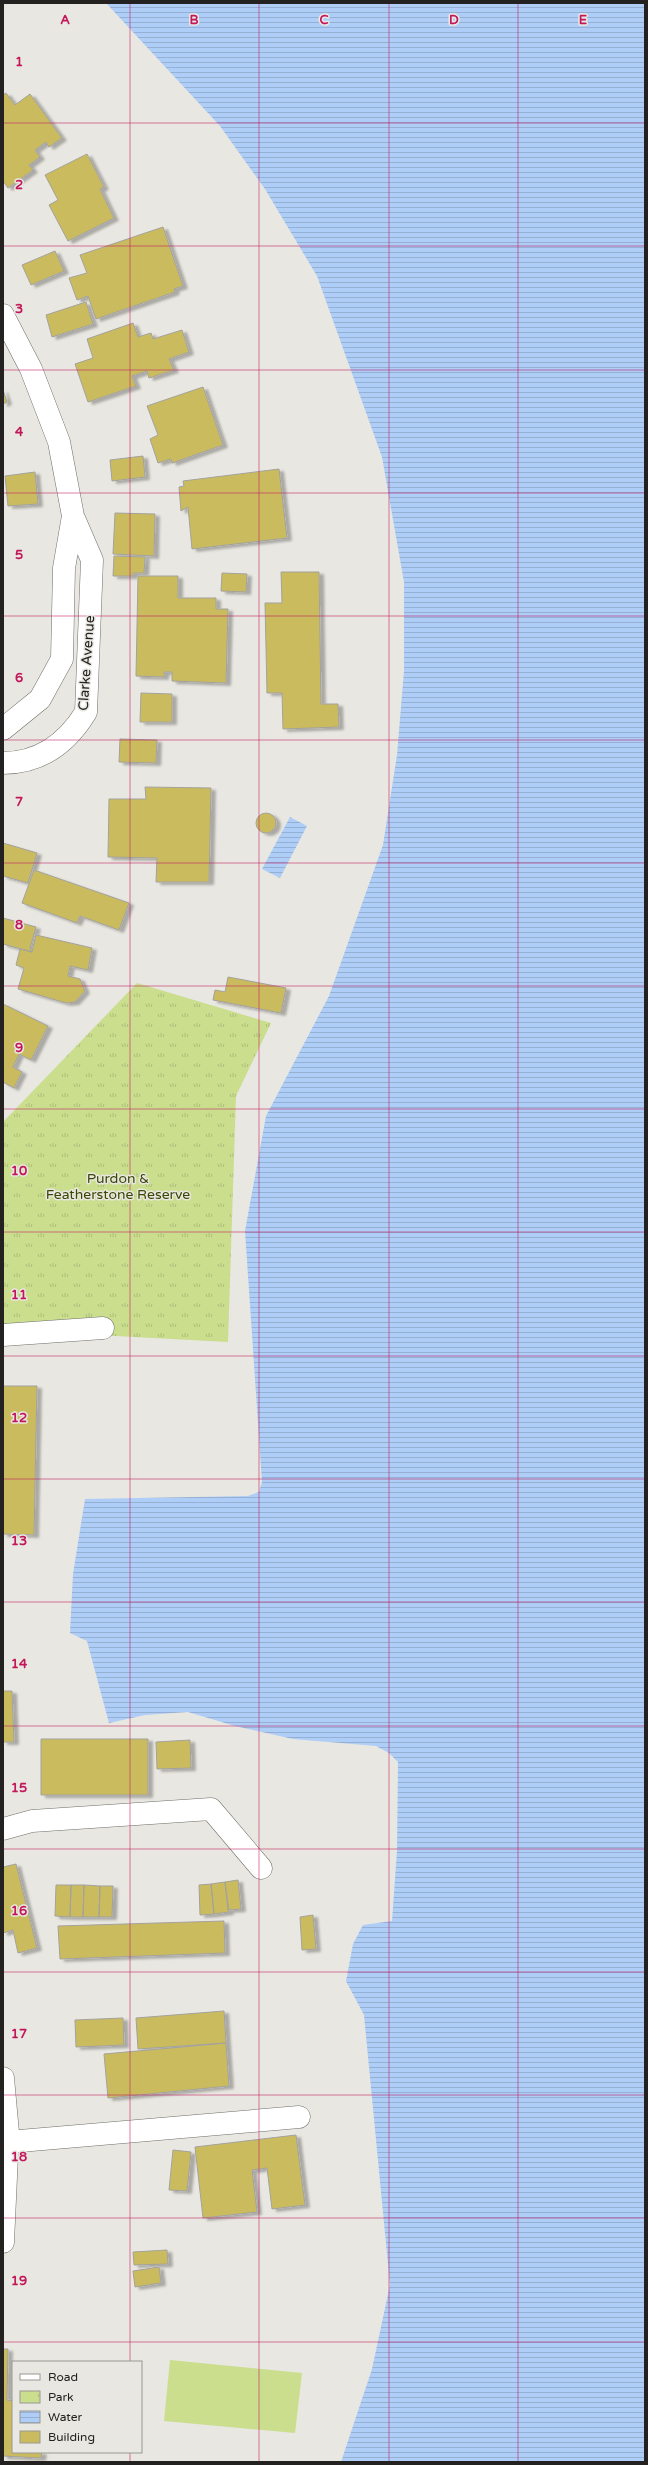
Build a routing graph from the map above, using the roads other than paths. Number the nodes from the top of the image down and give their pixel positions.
1 (3, 315) edge
2 (73, 516) junction
3 (3, 729) edge
4 (3, 763) edge
5 (103, 1328) dead end
6 (3, 1335) edge
7 (3, 1829) edge
8 (261, 1868) dead end
9 (3, 2078) edge
10 (299, 2117) dead end
11 (8, 2142) junction
12 (3, 2242) edge

1 - 2 street, Clarke Avenue
2 - 3 street, Clarke Avenue
2 - 4 street, Clarke Avenue
5 - 6 street
7 - 8 street
9 - 11 street
10 - 11 street
11 - 12 street

